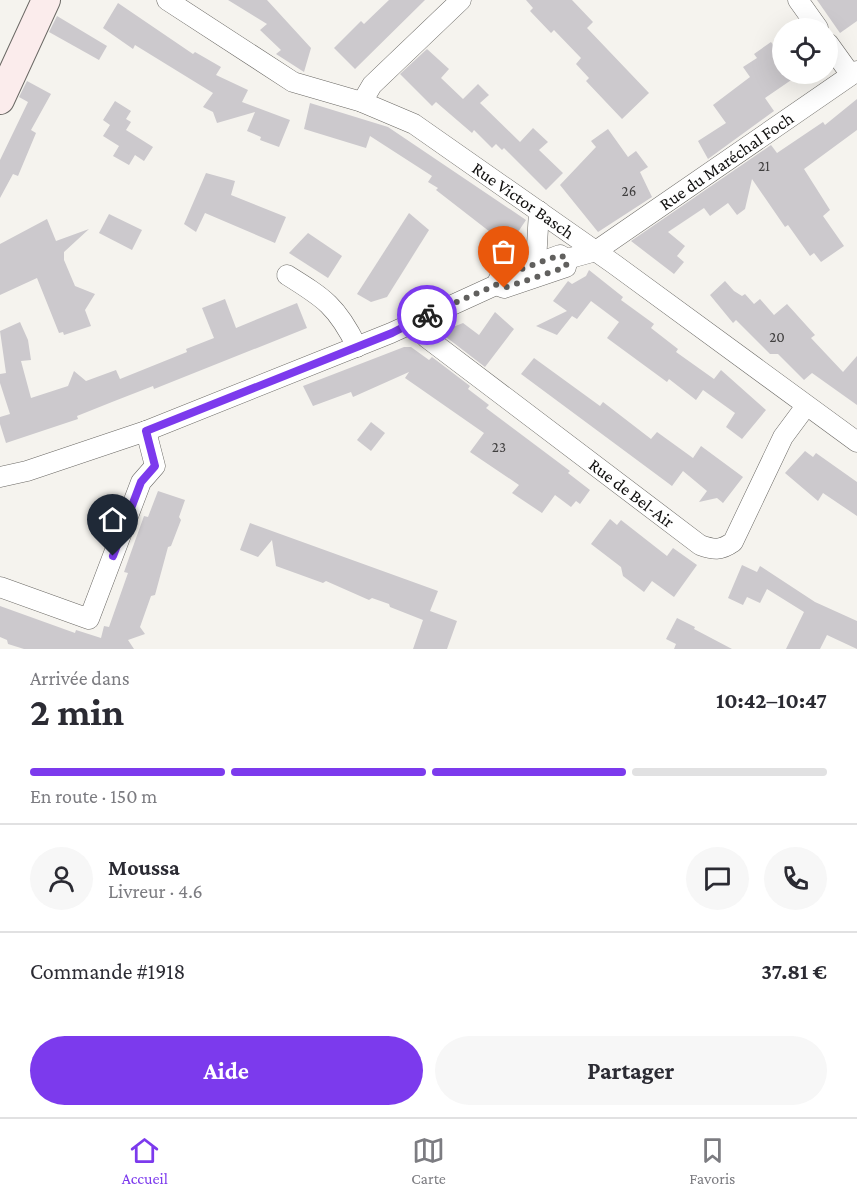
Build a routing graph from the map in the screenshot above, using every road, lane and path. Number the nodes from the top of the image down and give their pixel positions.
1 (46, 0) edge
2 (168, 0) edge
3 (461, 0) edge
4 (798, 0) edge
5 (811, 18) edge
6 (838, 55) edge
7 (854, 73) edge
8 (0, 100) edge
9 (362, 102) junction
10 (539, 211) junction
11 (596, 251) junction
12 (567, 259) junction
13 (536, 262) junction
14 (288, 275) dead end
15 (496, 285) junction
16 (412, 323) junction
17 (357, 346) junction
18 (806, 406) junction
19 (146, 431) junction
20 (853, 433) edge
21 (0, 477) edge
22 (0, 587) edge

1 - 8 street
2 - 9 street, Rue Victor Basch
3 - 9 street
4 - 5 street
6 - 7 street
7 - 11 street, Rue du Maréchal Foch
9 - 10 street, Rue Victor Basch
10 - 11 street, Rue Victor Basch
10 - 13 street
11 - 12 street, Rue du Maréchal Foch
11 - 18 street, Rue Victor Basch
12 - 13 street
12 - 15 street
13 - 15 street
14 - 17 street
15 - 16 street
16 - 17 street
16 - 18 street, Rue de Bel-Air
17 - 19 street
18 - 20 street, Rue Victor Basch
19 - 21 street
19 - 22 street

